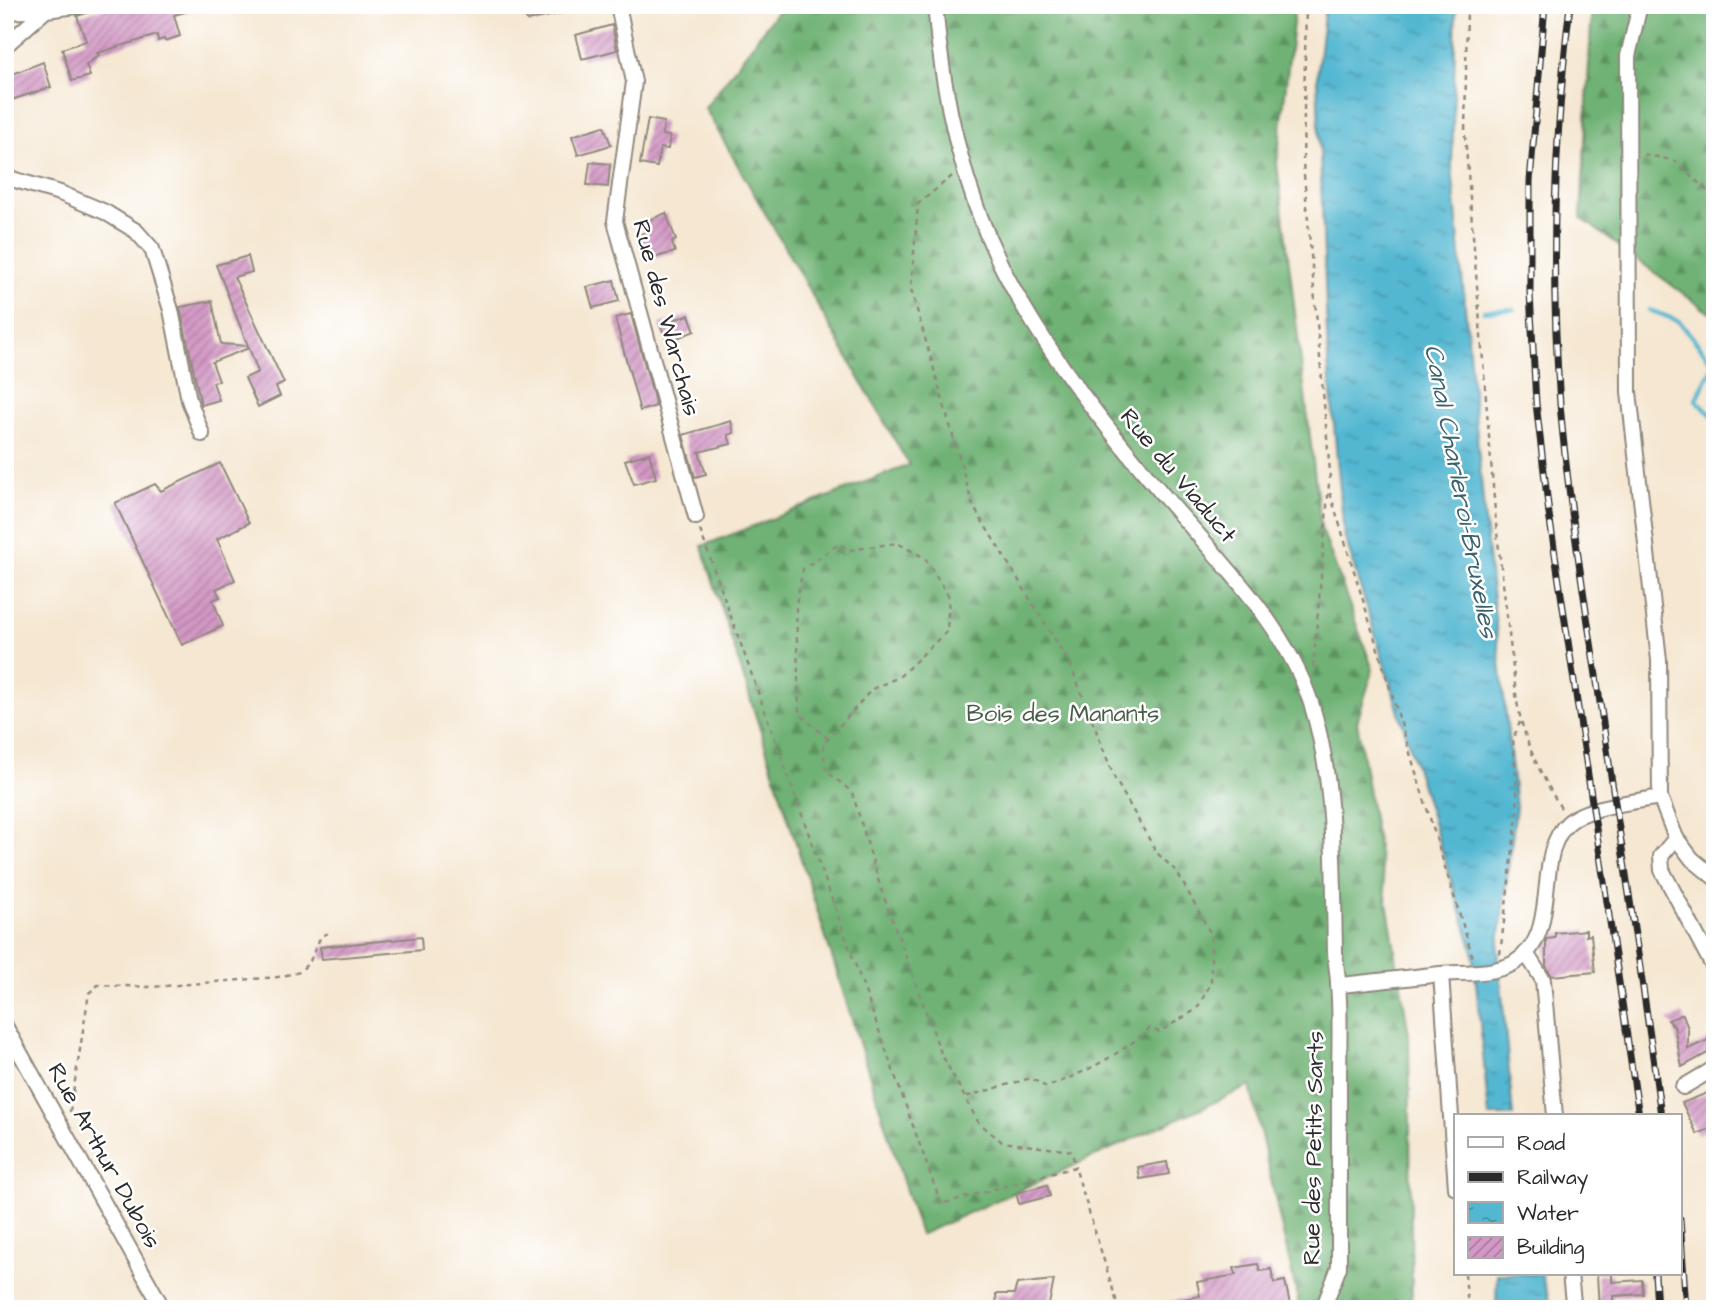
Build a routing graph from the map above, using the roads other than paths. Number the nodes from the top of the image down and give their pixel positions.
1 (84, 5) edge
2 (618, 5) edge
3 (935, 5) edge
4 (1640, 5) edge
5 (43, 8) edge
6 (5, 12) edge
7 (5, 46) edge
8 (5, 177) edge
9 (202, 434) dead end
10 (696, 517) road end
11 (1660, 797) junction
12 (1676, 838) junction
13 (1715, 878) edge
14 (1526, 953) junction
15 (1715, 970) edge
16 (1441, 974) junction
17 (1339, 985) junction
18 (5, 1026) edge
19 (1715, 1068) edge
20 (1683, 1087) dead end
21 (1555, 1114) edge
22 (1454, 1159) edge
23 (1570, 1276) edge
24 (1573, 1302) dead end
25 (163, 1309) edge
26 (1323, 1309) edge

1 - 5 street
2 - 10 street, Rue des Warchais
3 - 17 street, Rue du Viaduct
4 - 11 street
5 - 6 street
5 - 7 street
8 - 9 street
11 - 12 street
11 - 14 street
12 - 13 street
12 - 15 street
14 - 16 street
14 - 21 street
16 - 17 street
16 - 22 street
17 - 26 street, Rue des Petits Sarts
18 - 25 street, Rue Arthur Dubois
19 - 20 street
23 - 24 street

